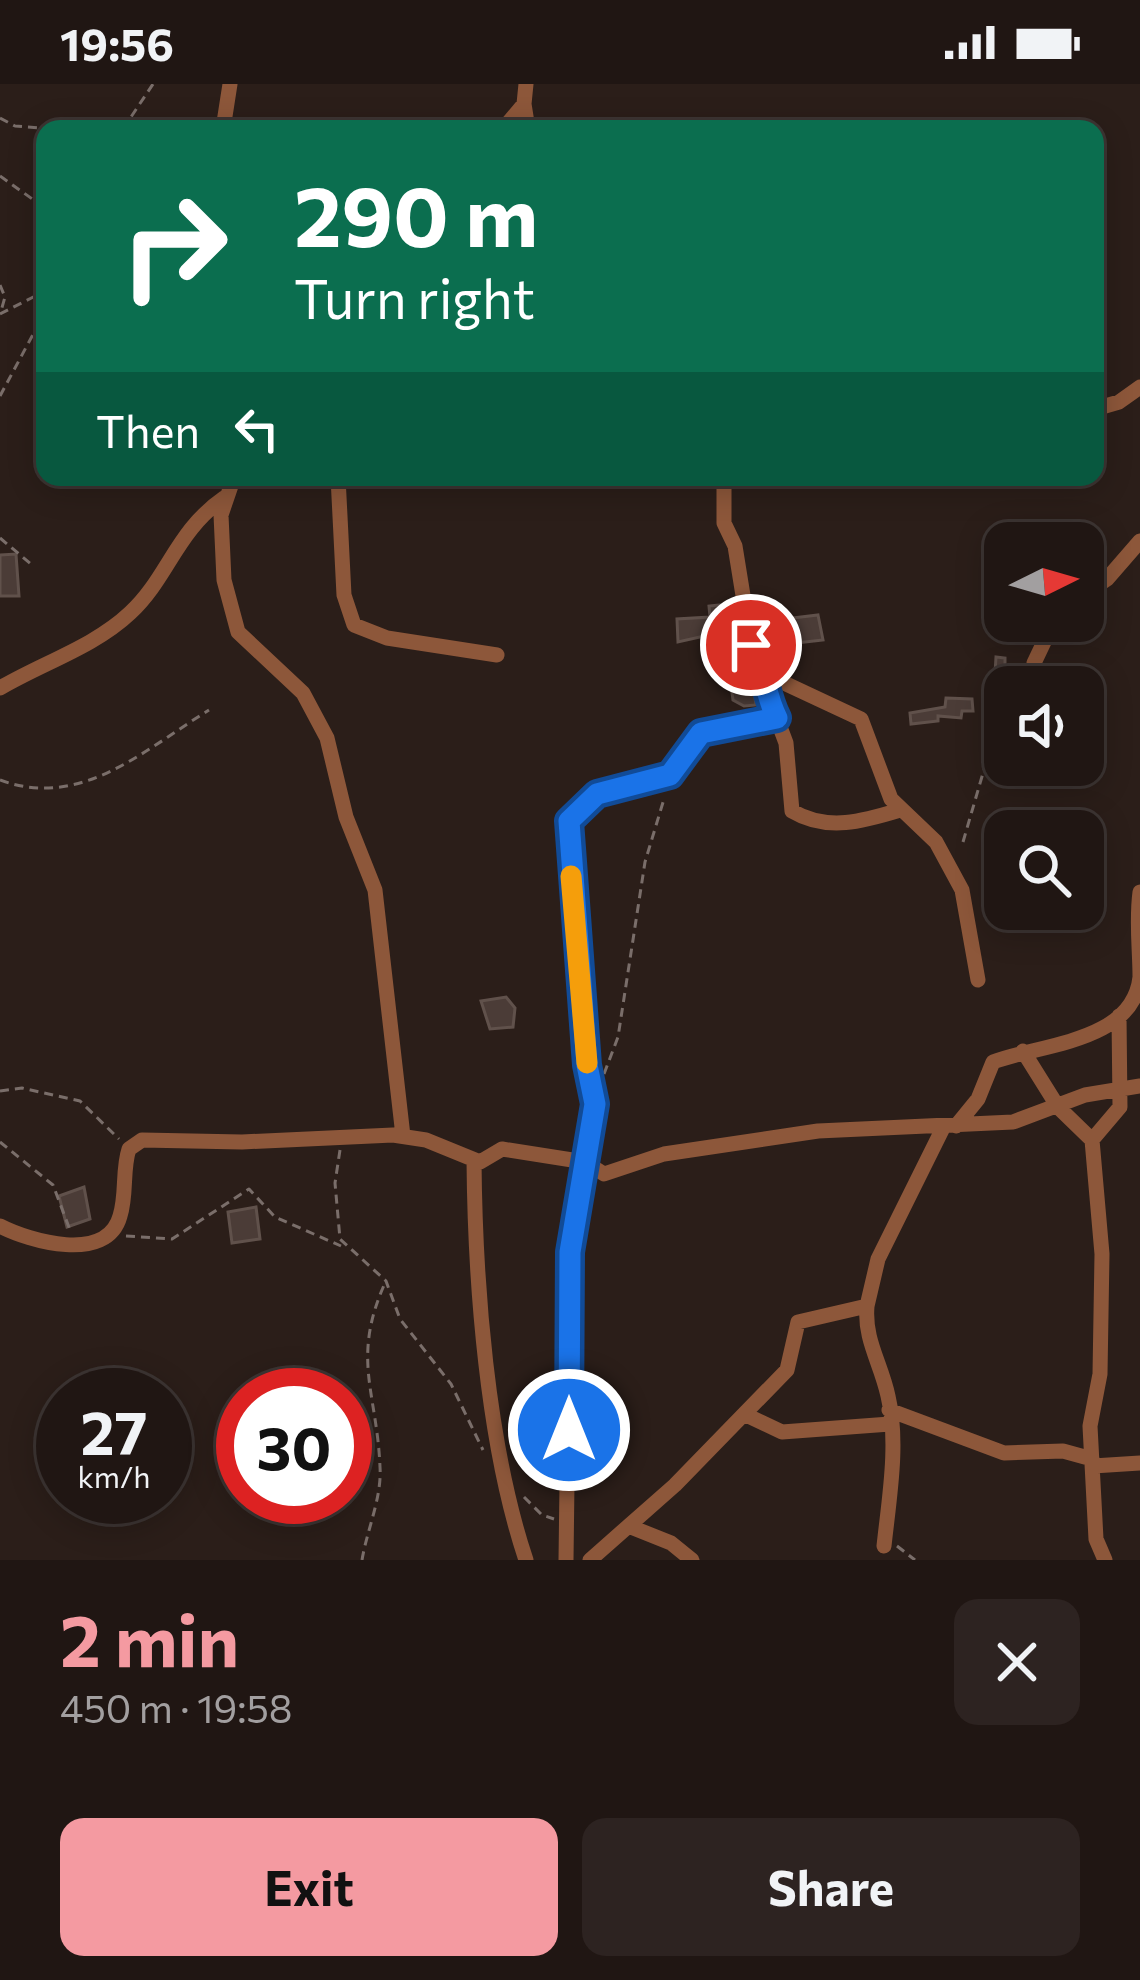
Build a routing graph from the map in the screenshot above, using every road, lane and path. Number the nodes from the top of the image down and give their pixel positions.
1 (152, 84) edge
2 (230, 84) edge
3 (527, 90) edge
4 (0, 118) edge
5 (129, 120) edge
6 (224, 120) edge
7 (509, 120) edge
8 (36, 128) edge
9 (0, 176) edge
10 (36, 202) edge
11 (0, 285) edge
12 (36, 296) edge
13 (36, 329) edge
14 (1140, 387) edge
15 (0, 396) edge
16 (1104, 406) edge
17 (230, 486) edge
18 (338, 486) edge
19 (724, 486) edge
20 (224, 498) junction
21 (0, 538) edge
22 (1140, 542) edge
23 (31, 564) dead end
24 (1104, 581) edge
25 (1044, 642) edge
26 (497, 655) dead end
27 (1034, 663) dead end
28 (765, 674) junction
29 (0, 688) edge
30 (209, 710) dead end
31 (777, 718) junction
32 (984, 770) edge
33 (670, 775) junction
34 (0, 780) edge
35 (900, 810) junction
36 (963, 842) dead end
37 (1140, 892) edge
38 (978, 980) dead end
39 (1119, 1016) junction
40 (1023, 1051) junction
41 (1131, 1088) edge
42 (0, 1090) edge
43 (595, 1094) junction
44 (1058, 1106) junction
45 (950, 1126) junction
46 (342, 1136) junction
47 (403, 1136) junction
48 (1092, 1140) junction
49 (0, 1142) edge
50 (129, 1149) junction
51 (474, 1160) junction
52 (585, 1162) junction
53 (0, 1226) edge
54 (106, 1234) junction
55 (74, 1243) junction
56 (346, 1248) junction
57 (386, 1281) junction
58 (867, 1306) junction
59 (744, 1414) junction
60 (890, 1417) junction
61 (1092, 1463) junction
62 (1140, 1463) edge
63 (501, 1469) junction
64 (567, 1523) junction
65 (631, 1526) junction
66 (884, 1546) joint
67 (362, 1560) edge
68 (526, 1560) edge
69 (566, 1560) edge
70 (590, 1560) edge
71 (692, 1560) edge
72 (915, 1560) edge
73 (1105, 1560) edge

1 - 5 path
2 - 6 street
3 - 7 street
4 - 8 path
9 - 10 path
11 - 12 path
13 - 15 path
14 - 16 street
17 - 20 street
18 - 26 street
19 - 28 street
20 - 29 street
20 - 47 street
21 - 23 path
22 - 24 street
25 - 27 street
28 - 31 street
28 - 35 street
30 - 34 path
31 - 33 street
31 - 35 street
32 - 36 path
33 - 43 path
33 - 43 street
35 - 38 street
37 - 39 street
39 - 40 street
39 - 41 street
40 - 44 street
40 - 45 street
41 - 44 street
41 - 48 street
42 - 50 path
43 - 52 street
44 - 45 street
44 - 48 street
45 - 52 street
45 - 58 street
46 - 47 street
46 - 50 street
46 - 56 path
47 - 51 street
48 - 61 street
49 - 55 path
50 - 54 street
51 - 52 street
51 - 63 street
52 - 64 street
53 - 55 street
54 - 55 street
54 - 56 path
56 - 57 path
57 - 63 path
57 - 67 path
58 - 59 street
58 - 60 street
59 - 60 street
59 - 65 street
60 - 61 street
60 - 66 street
61 - 62 street
61 - 73 street
63 - 64 path
63 - 68 street
64 - 69 street
65 - 70 street
65 - 71 street
66 - 72 path

